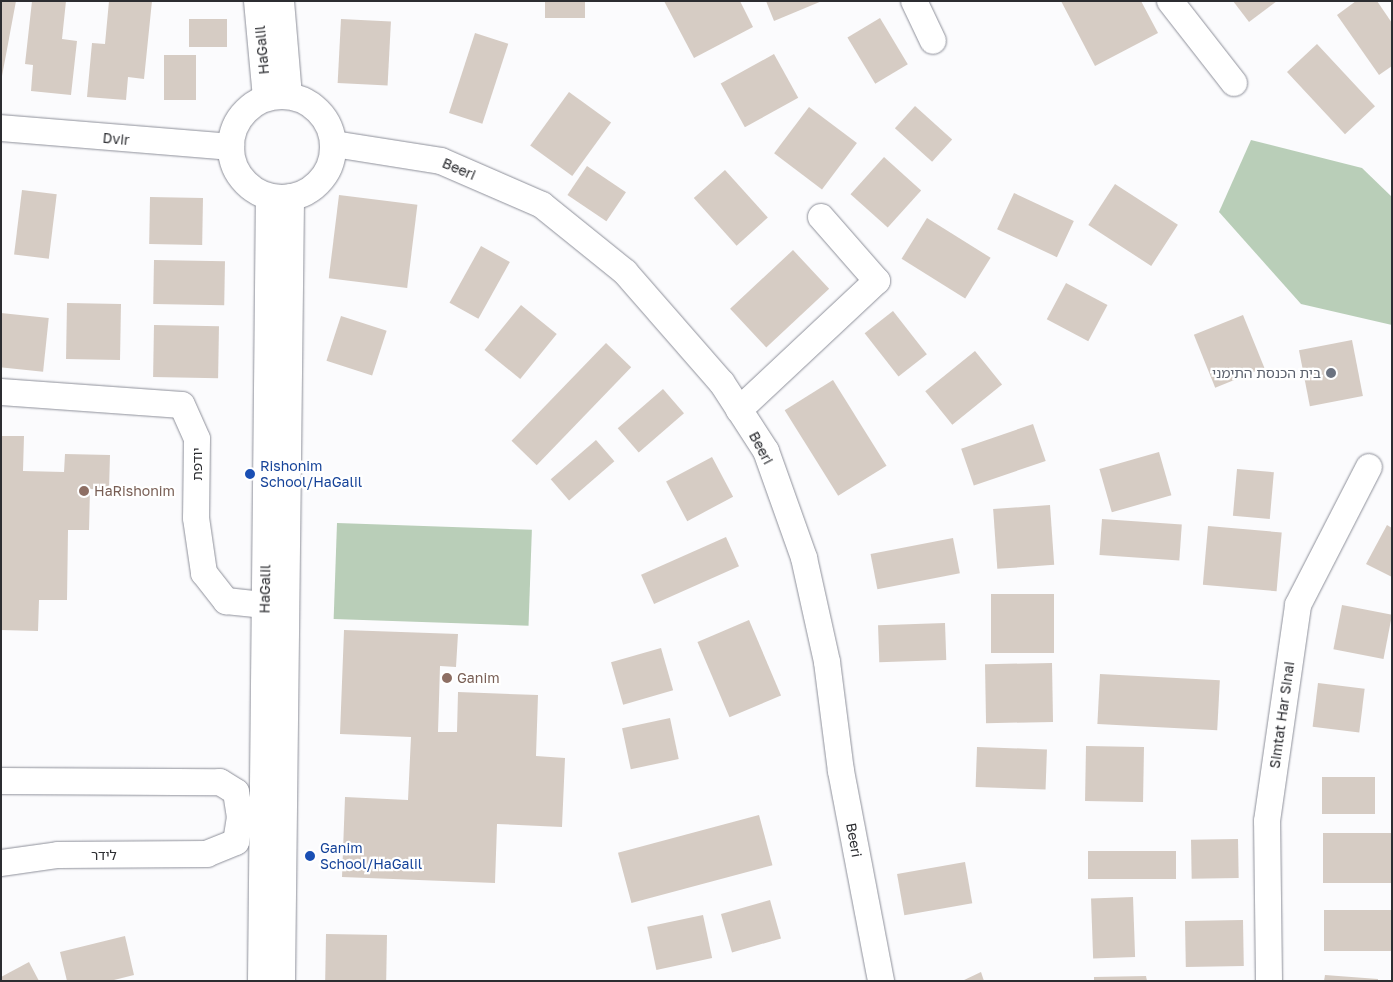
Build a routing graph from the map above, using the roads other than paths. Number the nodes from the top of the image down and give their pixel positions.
1 (258, 1) edge
2 (281, 1) edge
3 (914, 1) edge
4 (1170, 1) edge
5 (933, 41) dead end
6 (1234, 83) dead end
7 (277, 97) junction
8 (1, 128) edge
9 (334, 144) junction
10 (230, 147) junction
11 (280, 197) junction
12 (822, 217) dead end
13 (1, 392) edge
14 (739, 410) junction
15 (1369, 467) dead end
16 (265, 605) junction
17 (1, 781) edge
18 (1, 863) edge
19 (260, 981) edge
20 (282, 981) edge
21 (881, 981) edge
22 (1269, 981) edge

1 - 7 street, HaGalil
2 - 7 street, HaGalil
3 - 5 street
4 - 6 street
7 - 9 street
7 - 10 street
8 - 10 street, Dvir
9 - 11 street
9 - 14 street, Beeri
10 - 11 street
11 - 16 street, HaGalil
11 - 20 street, HaGalil
12 - 14 street
13 - 16 street, יודפת
14 - 21 street, Beeri
15 - 22 street, Simtat Har Sinai
16 - 19 street, HaGalil
17 - 18 street, לידר

